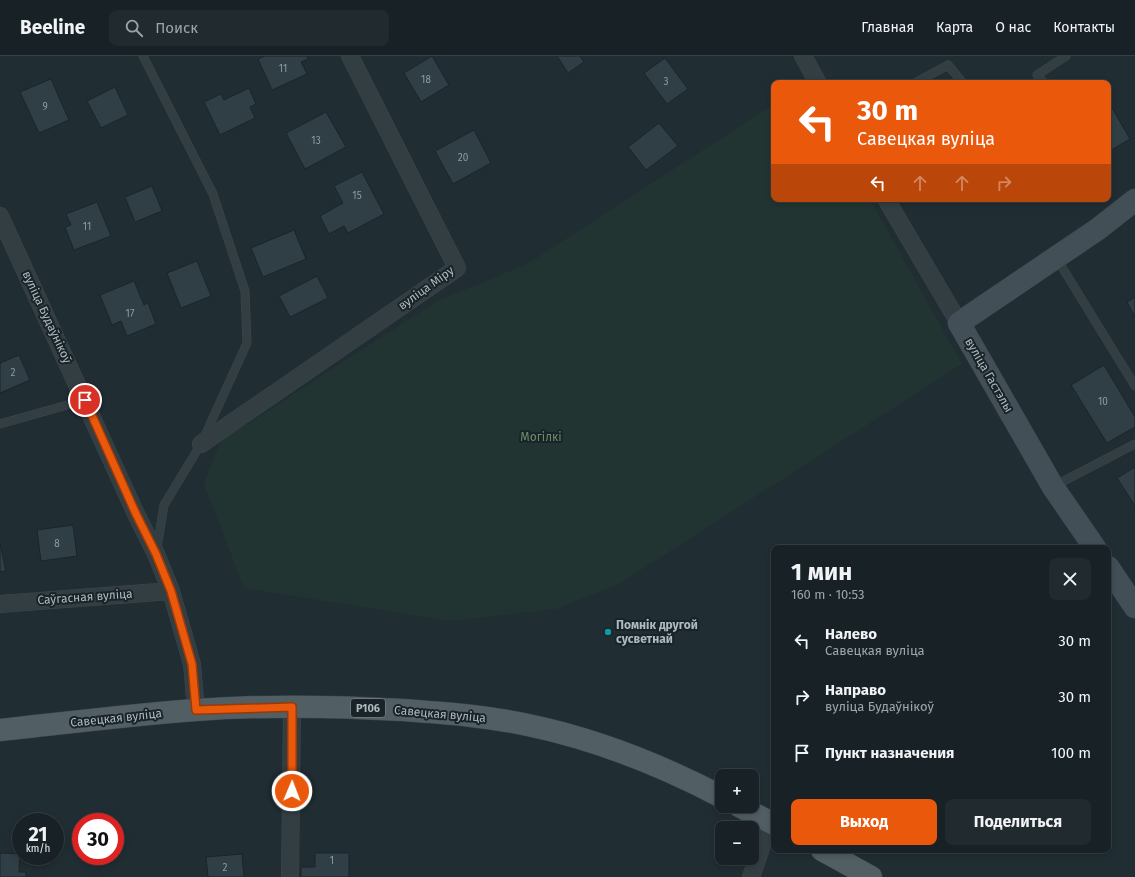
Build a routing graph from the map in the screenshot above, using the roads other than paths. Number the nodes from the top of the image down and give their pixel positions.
1 (143, 56) edge
2 (350, 56) edge
3 (803, 56) edge
4 (1066, 56) edge
5 (816, 80) edge
6 (920, 80) edge
7 (960, 80) edge
8 (1041, 80) edge
9 (1135, 200) edge
10 (888, 202) edge
11 (0, 216) edge
12 (1056, 258) junction
13 (959, 323) junction
14 (1135, 386) edge
15 (85, 400) junction
16 (0, 424) edge
17 (201, 444) junction
18 (1135, 444) edge
19 (1052, 487) junction
20 (1093, 545) edge
21 (156, 554) junction
22 (1111, 572) edge
23 (171, 591) junction
24 (0, 604) edge
25 (1135, 607) edge
26 (292, 707) junction
27 (196, 710) junction
28 (0, 730) edge
29 (715, 793) edge
30 (756, 813) edge
31 (771, 819) edge
32 (771, 825) edge
33 (827, 853) edge
34 (290, 877) edge
35 (751, 877) edge
36 (871, 877) edge

1 - 17 lane
2 - 17 street, вуліца Міру
3 - 5 street
4 - 8 lane
6 - 7 lane
9 - 12 street
10 - 13 street, вуліца Гастэлы
11 - 15 street, вуліца Будаўнікоў
12 - 13 street
12 - 14 lane
13 - 19 street, вуліца Гастэлы
15 - 16 lane
15 - 21 street, вуліца Будаўнікоў
17 - 21 lane
18 - 19 lane
19 - 20 street, вуліца Гастэлы
21 - 23 street, вуліца Будаўнікоў
22 - 25 street
23 - 24 street, Саўгасная вуліца
23 - 27 street, вуліца Будаўнікоў
26 - 27 main road, Савецкая вуліца / Р106
26 - 29 main road, Савецкая вуліца / Р106
26 - 34 street
27 - 28 main road, Савецкая вуліца / Р106
30 - 31 main road
32 - 35 street
33 - 36 main road

